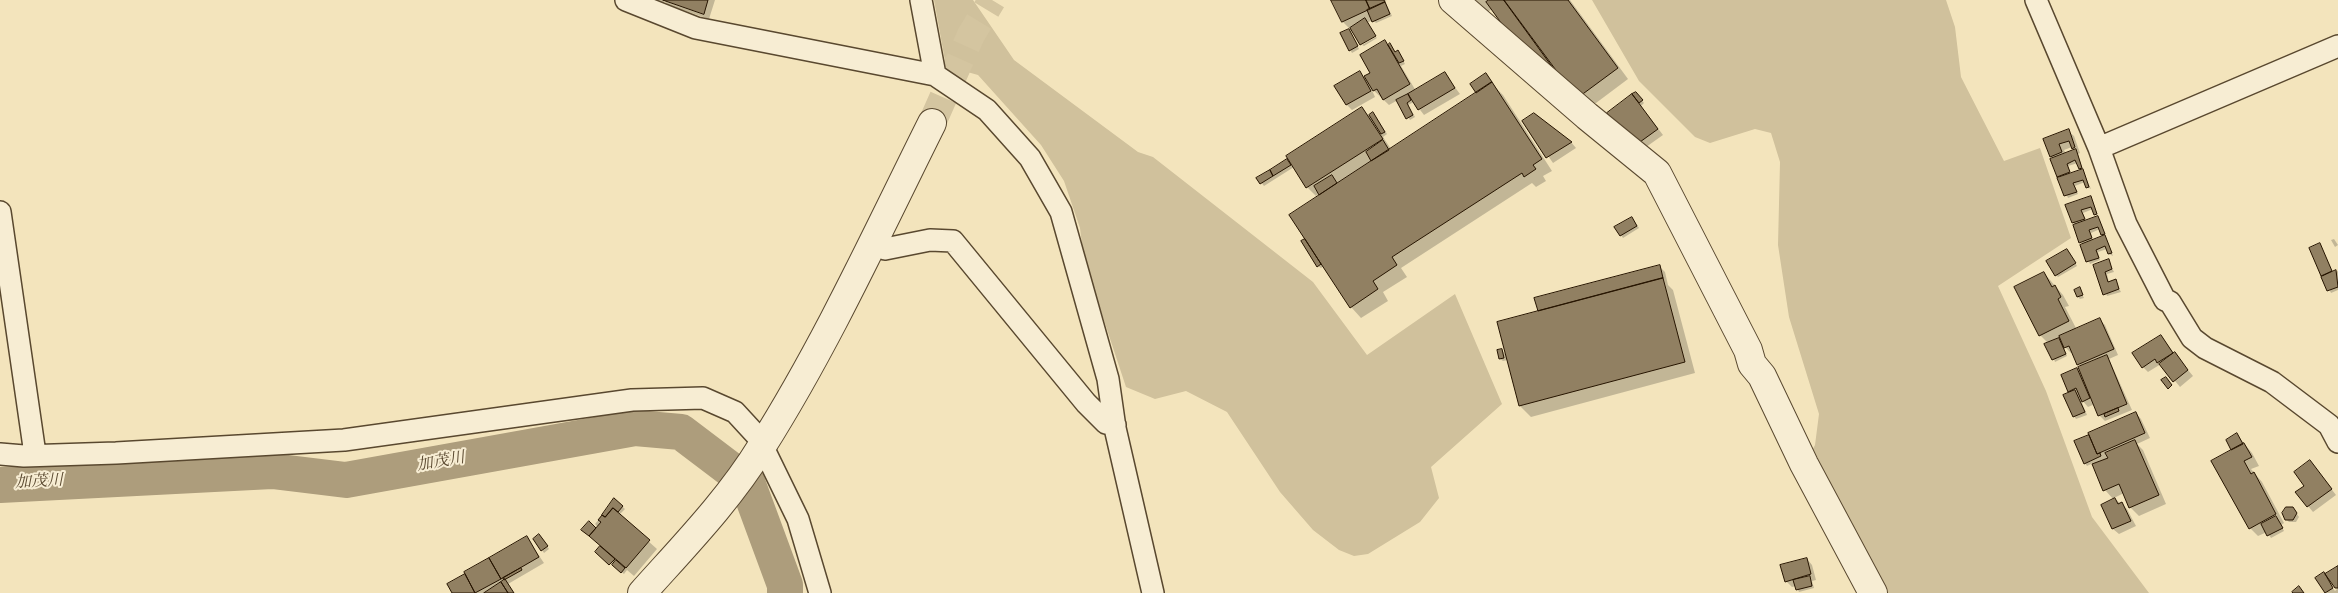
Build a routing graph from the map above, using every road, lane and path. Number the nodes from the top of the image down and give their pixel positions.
1 (626, 0) edge
2 (921, 0) edge
3 (1453, 0) edge
4 (2036, 0) edge
5 (2338, 46) edge
6 (935, 74) junction
7 (932, 123) tunnel mouth
8 (2100, 148) junction
9 (0, 212) edge
10 (873, 241) junction
11 (1115, 425) junction
12 (2338, 442) edge
13 (762, 447) junction
14 (0, 454) edge
15 (35, 454) junction
16 (642, 593) edge
17 (820, 593) edge
18 (1153, 593) edge
19 (1873, 593) edge

1 - 6 street
2 - 6 street
3 - 19 street
4 - 8 street
5 - 8 street
6 - 11 street
7 - 10 street
8 - 12 street
9 - 15 street
10 - 11 street
10 - 13 street
11 - 18 street
13 - 15 street
13 - 16 street
13 - 17 street
14 - 15 street

